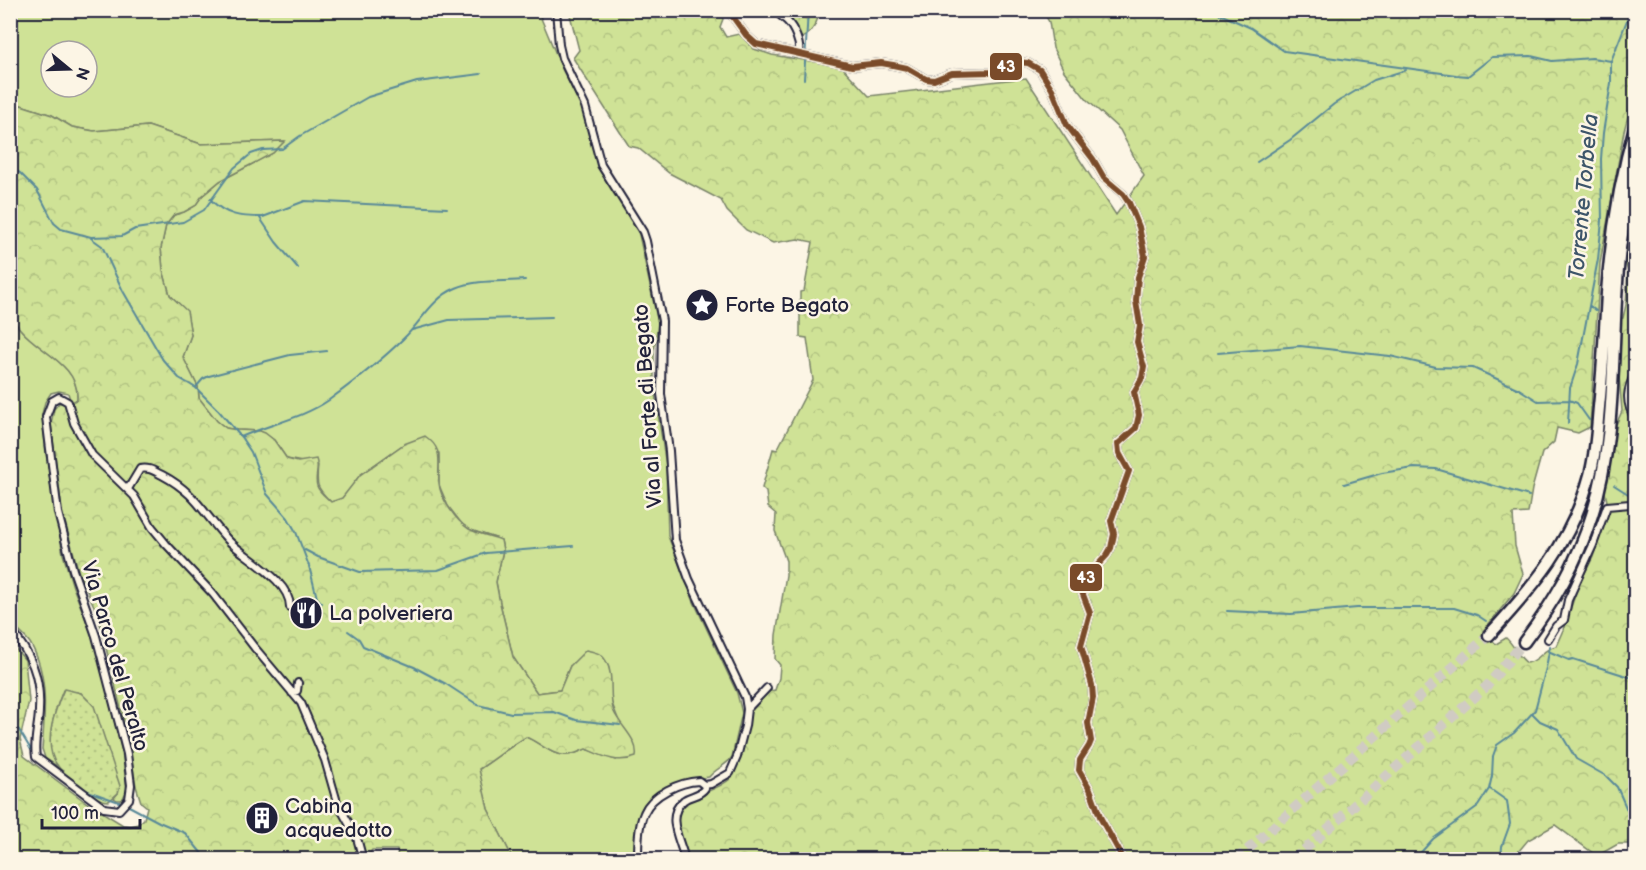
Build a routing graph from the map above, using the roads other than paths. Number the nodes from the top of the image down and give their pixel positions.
1 (556, 10) edge
2 (728, 10) edge
3 (775, 10) edge
4 (799, 54) junction
5 (1635, 123) edge
6 (1635, 162) edge
7 (1635, 371) edge
8 (1635, 420) edge
9 (128, 489) junction
10 (1635, 500) edge
11 (290, 607) dead end
12 (10, 629) edge
13 (1489, 635) tunnel mouth
14 (1548, 639) dead end
15 (1524, 642) tunnel mouth
16 (298, 683) dead end
17 (767, 688) dead end
18 (292, 693) junction
19 (747, 709) junction
20 (704, 785) junction
21 (363, 860) edge
22 (638, 860) edge
23 (685, 860) edge
24 (1124, 860) edge

1 - 19 street, Via al Forte di Begato
2 - 4 street
3 - 4 street
4 - 24 street
5 - 13 highway
6 - 15 highway
7 - 8 street
9 - 11 street
9 - 12 street, Via Parco del Peralto
9 - 18 street, Via Parco del Peralto
10 - 14 street
16 - 18 street
17 - 19 street
18 - 21 street, Via Parco del Peralto
19 - 20 street, Via al Forte di Begato
20 - 22 street
20 - 23 street

